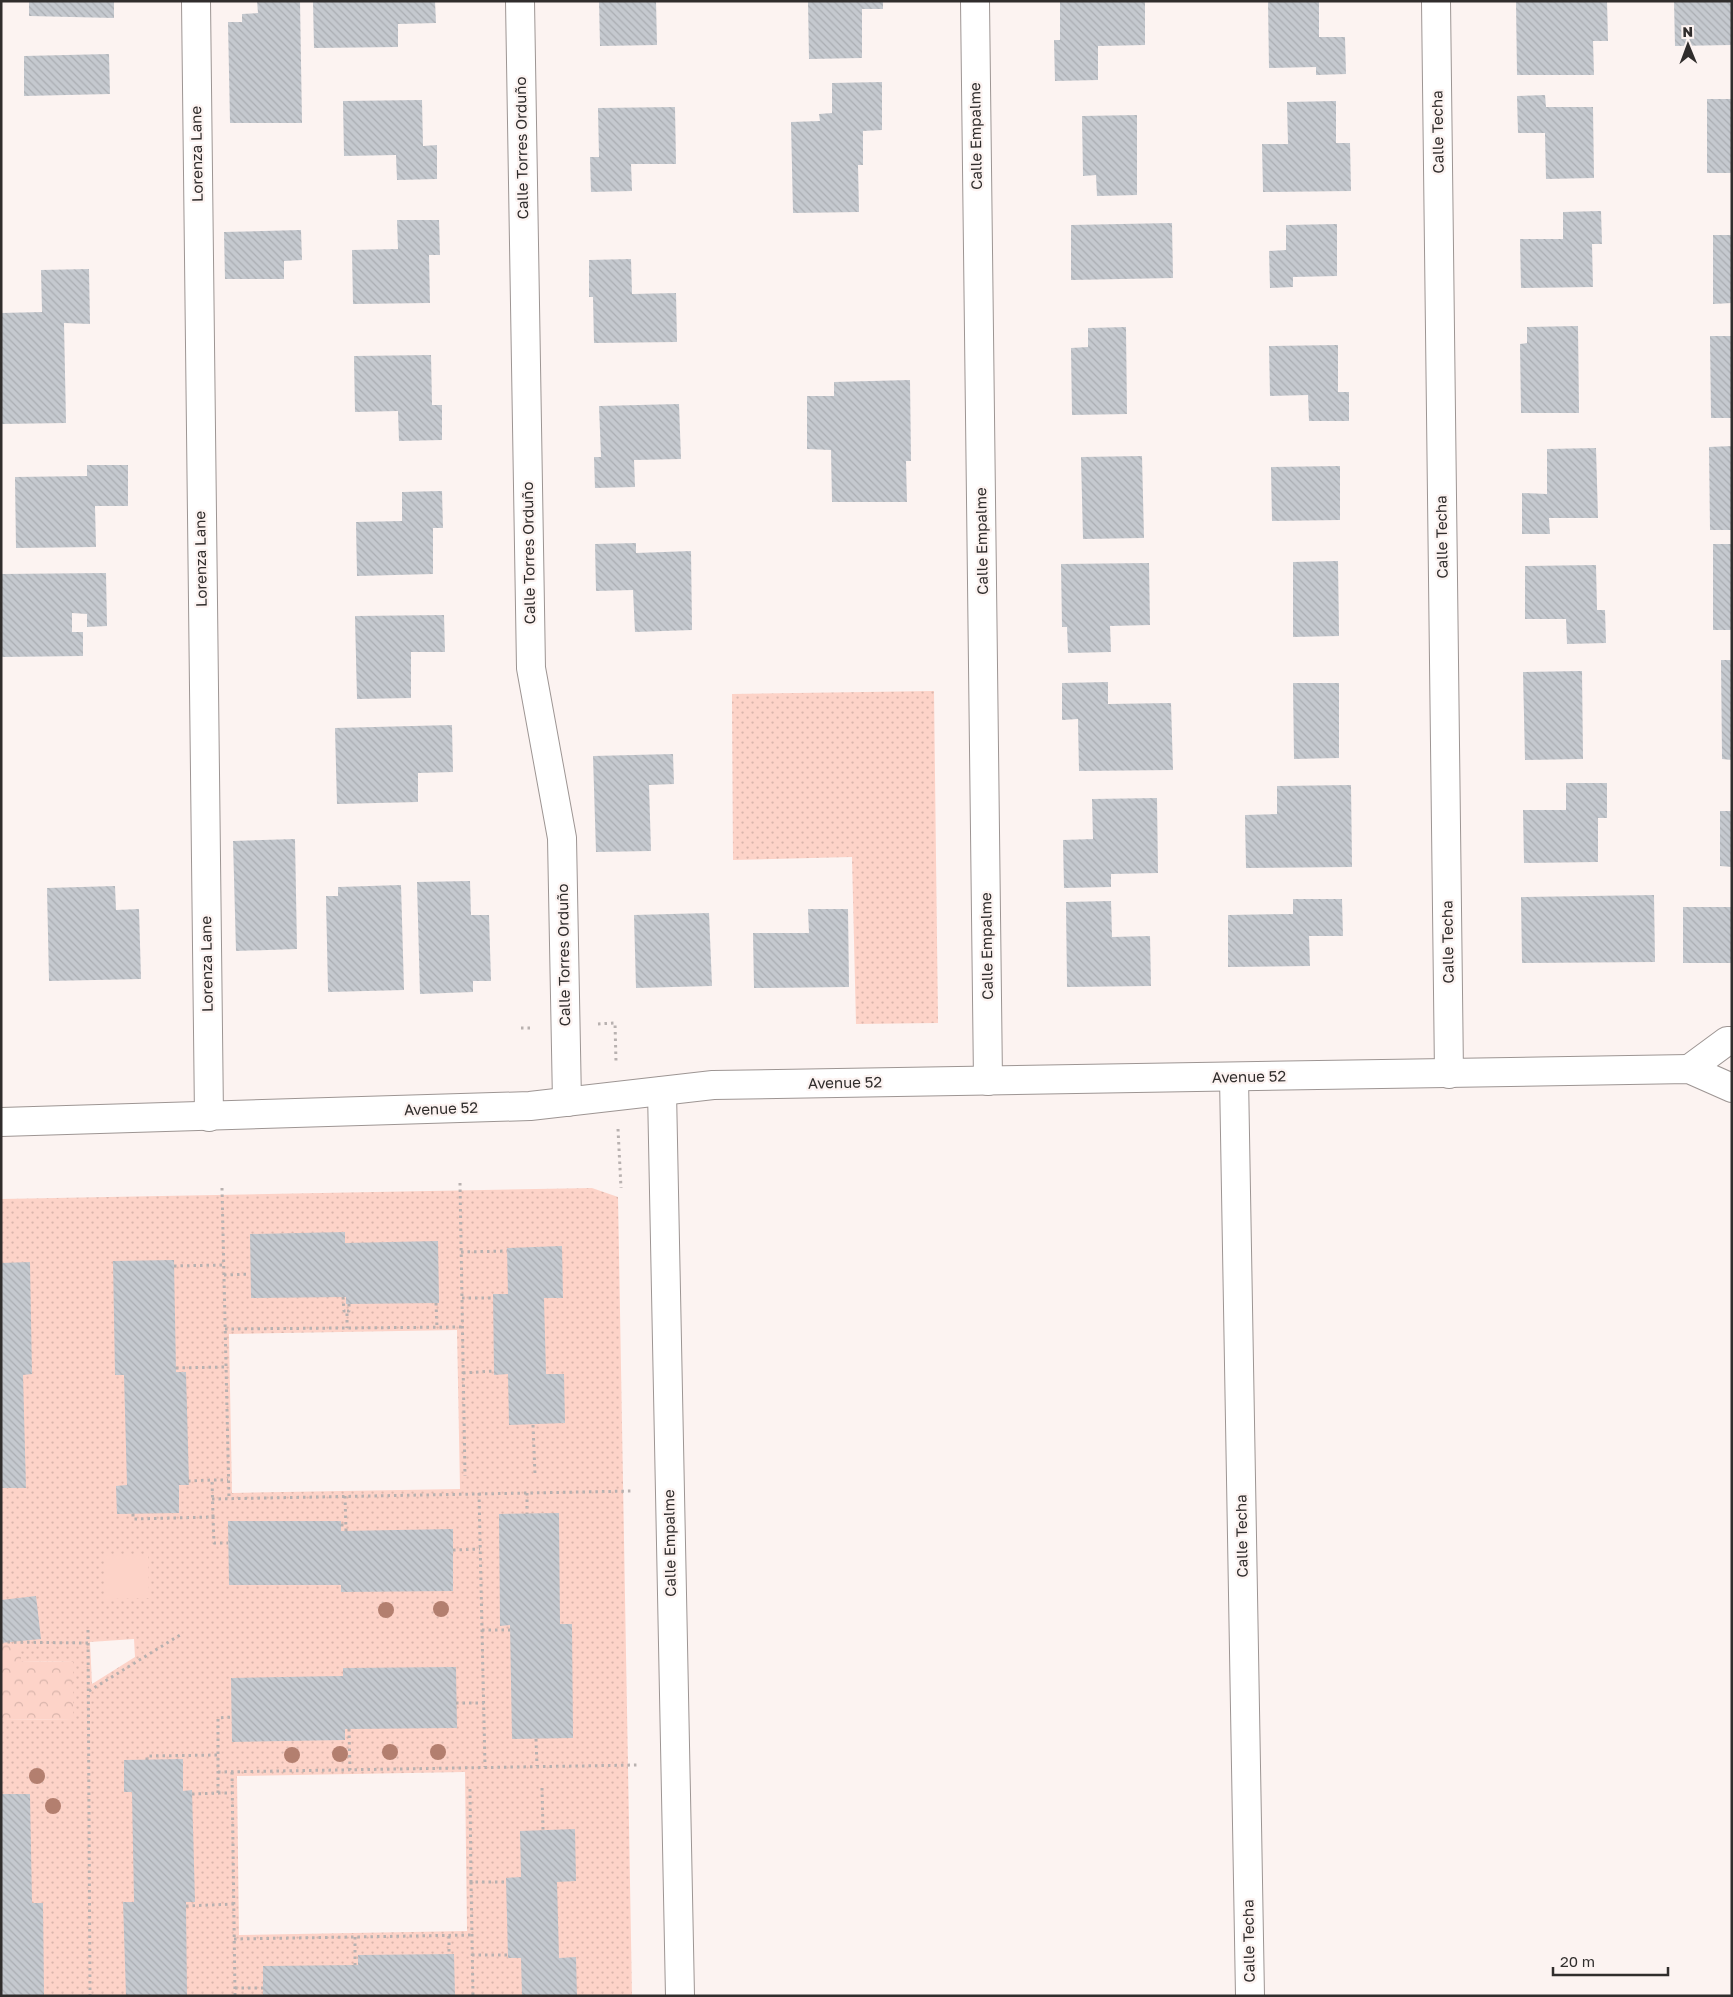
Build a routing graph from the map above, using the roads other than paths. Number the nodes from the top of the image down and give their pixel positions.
1 (196, 1) edge
2 (520, 1) edge
3 (975, 1) edge
4 (1436, 1) edge
5 (1732, 1041) edge
6 (1689, 1069) junction
7 (1449, 1074) junction
8 (1234, 1077) junction
9 (988, 1081) junction
10 (1732, 1088) edge
11 (662, 1091) junction
12 (567, 1102) junction
13 (209, 1117) junction
14 (1, 1122) edge
15 (680, 1996) edge
16 (1250, 1996) edge

1 - 13 street, Lorenza Lane
2 - 12 street, Calle Torres Orduño
3 - 9 street, Calle Empalme
4 - 7 street, Calle Techa
5 - 6 street
6 - 7 street, Avenue 52
6 - 10 street, Avenue 52
7 - 8 street, Avenue 52
8 - 9 street, Avenue 52
8 - 16 street, Calle Techa
9 - 11 street, Avenue 52
11 - 12 street, Avenue 52
11 - 15 street, Calle Empalme
12 - 13 street, Avenue 52
13 - 14 street, Avenue 52

